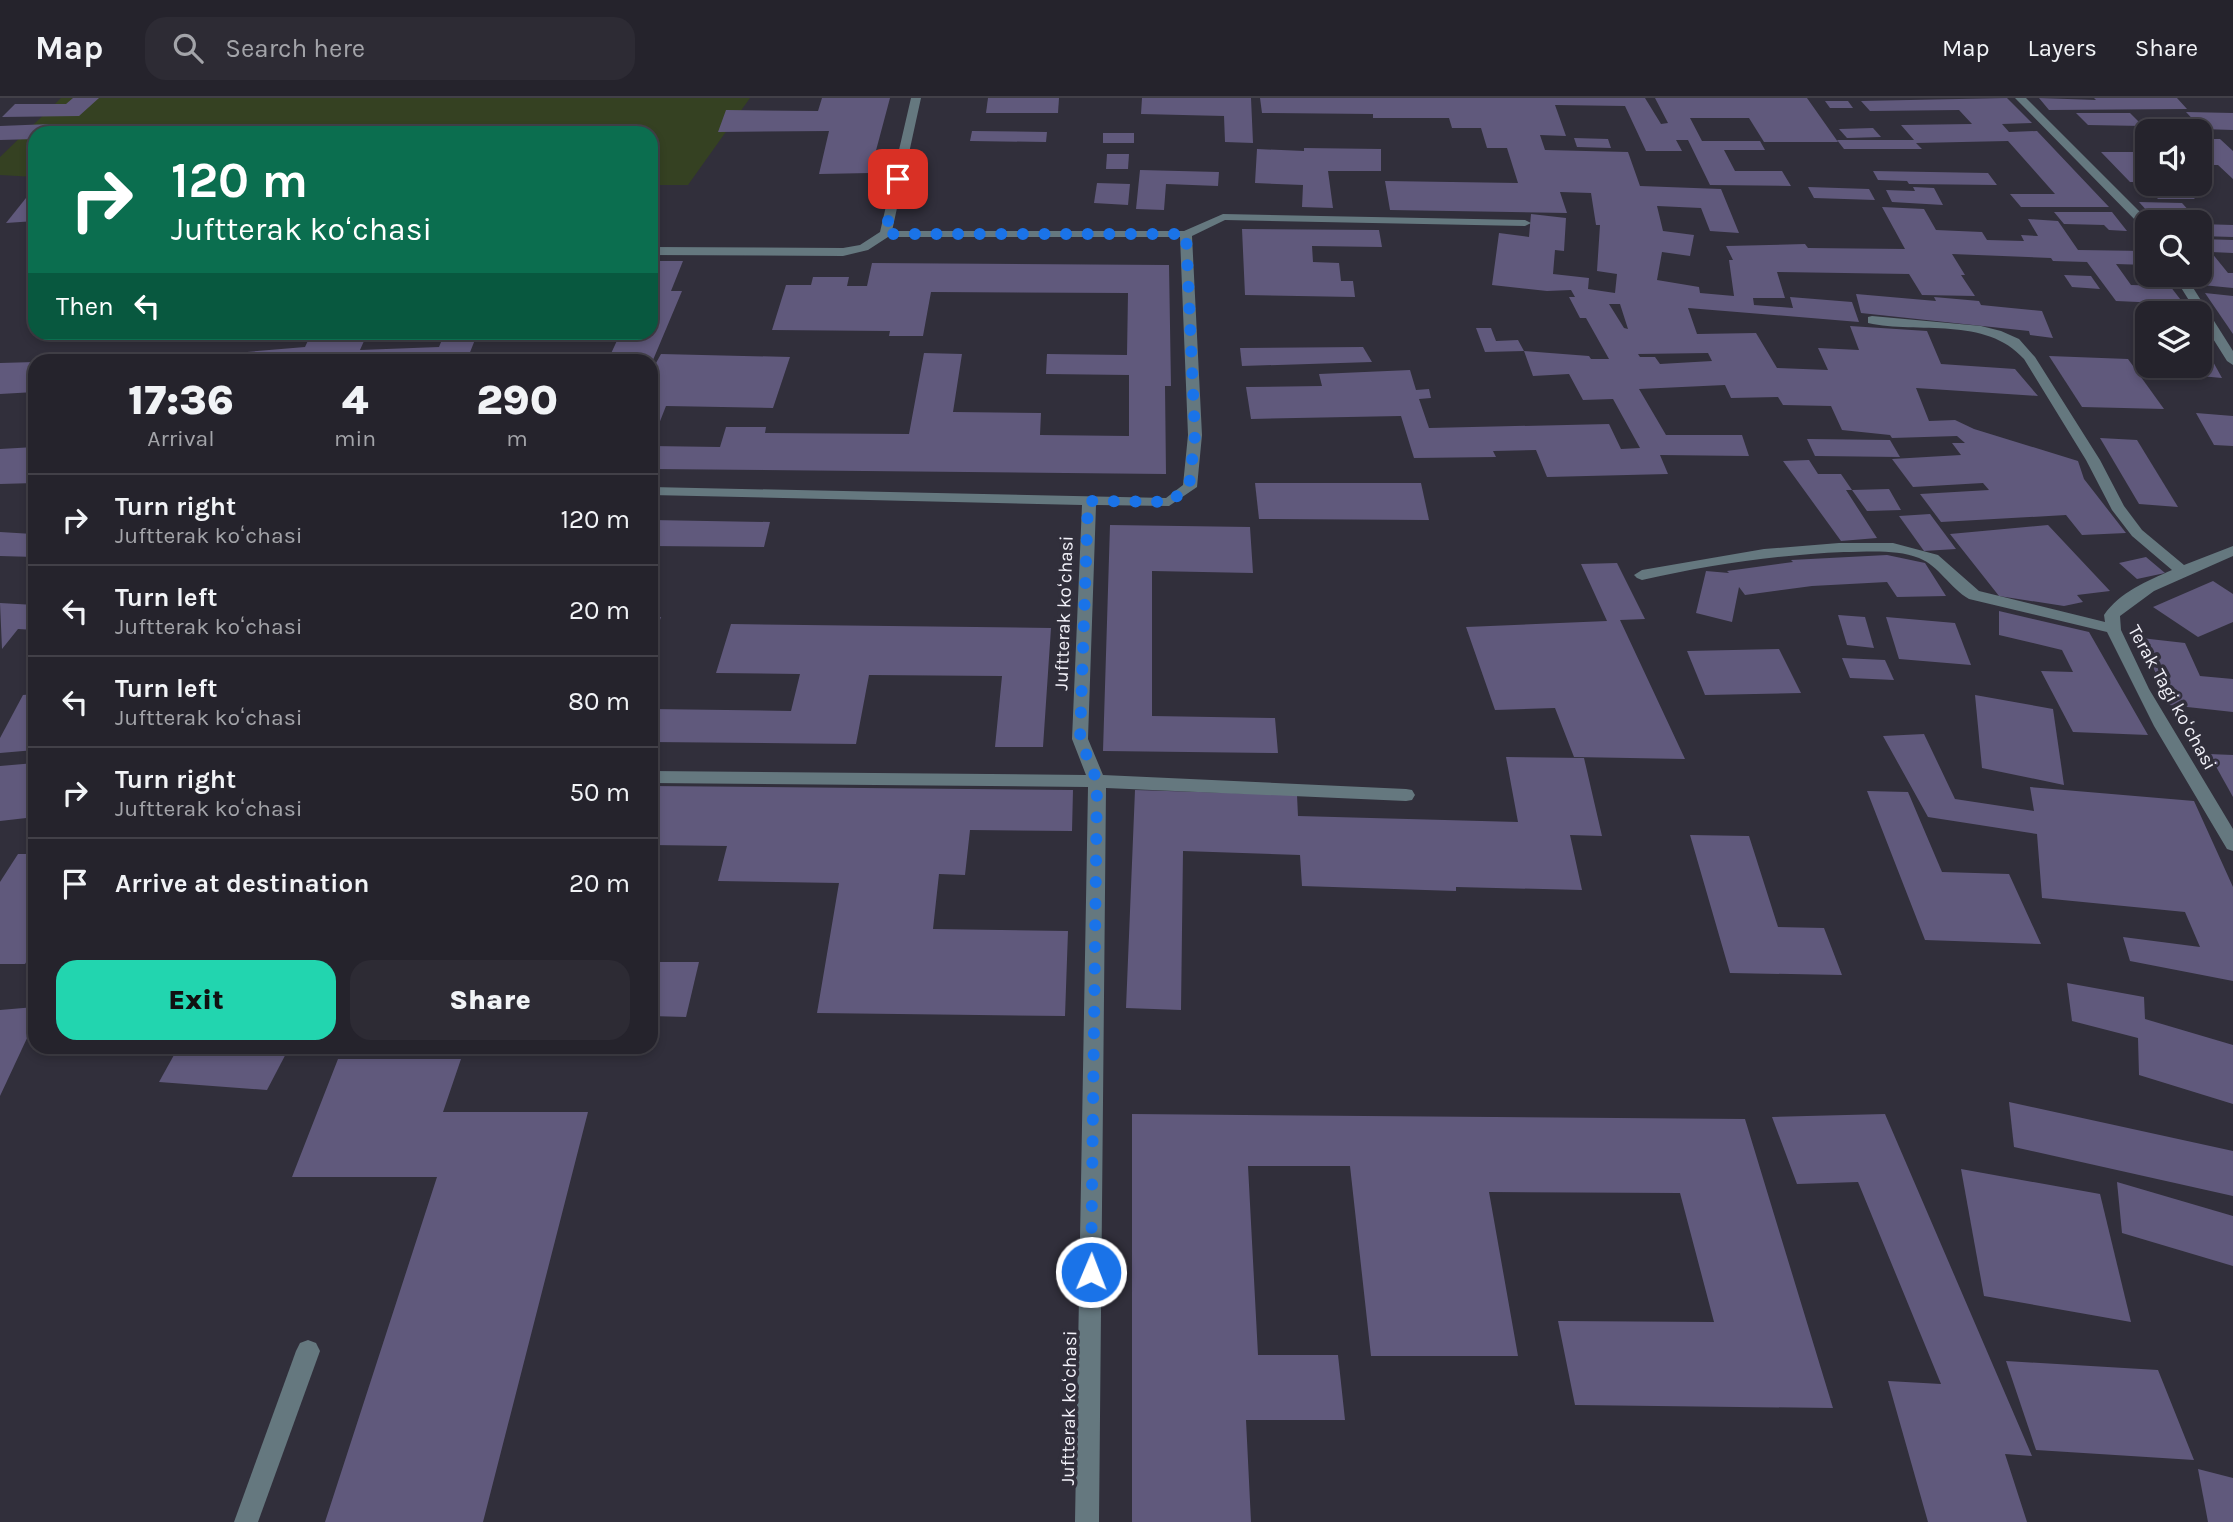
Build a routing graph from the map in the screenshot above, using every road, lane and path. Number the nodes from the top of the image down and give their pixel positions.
1 (916, 98) edge
2 (2020, 98) edge
3 (2135, 214) edge
4 (1525, 223) dead end
5 (885, 234) junction
6 (1186, 234) junction
7 (658, 251) edge
8 (2187, 287) edge
9 (1872, 320) dead end
10 (2233, 361) edge
11 (658, 491) edge
12 (1088, 501) junction
13 (2233, 551) edge
14 (2182, 571) junction
15 (1642, 575) dead end
16 (2110, 628) junction
17 (658, 777) edge
18 (1097, 781) junction
19 (1406, 795) dead end
20 (2233, 844) edge
21 (308, 1350) dead end
22 (246, 1522) edge
23 (1087, 1522) edge

1 - 5 street
2 - 3 street
4 - 6 street
5 - 6 street
5 - 7 street
6 - 12 street
8 - 10 street
9 - 14 street
11 - 12 street
12 - 18 street, Juftterak koʻchasi
13 - 14 street, Terak Tagi koʻchasi
14 - 16 street, Terak Tagi koʻchasi
15 - 16 street
16 - 20 street, Terak Tagi koʻchasi
17 - 18 street
18 - 19 street
18 - 23 street, Juftterak koʻchasi
21 - 22 street

